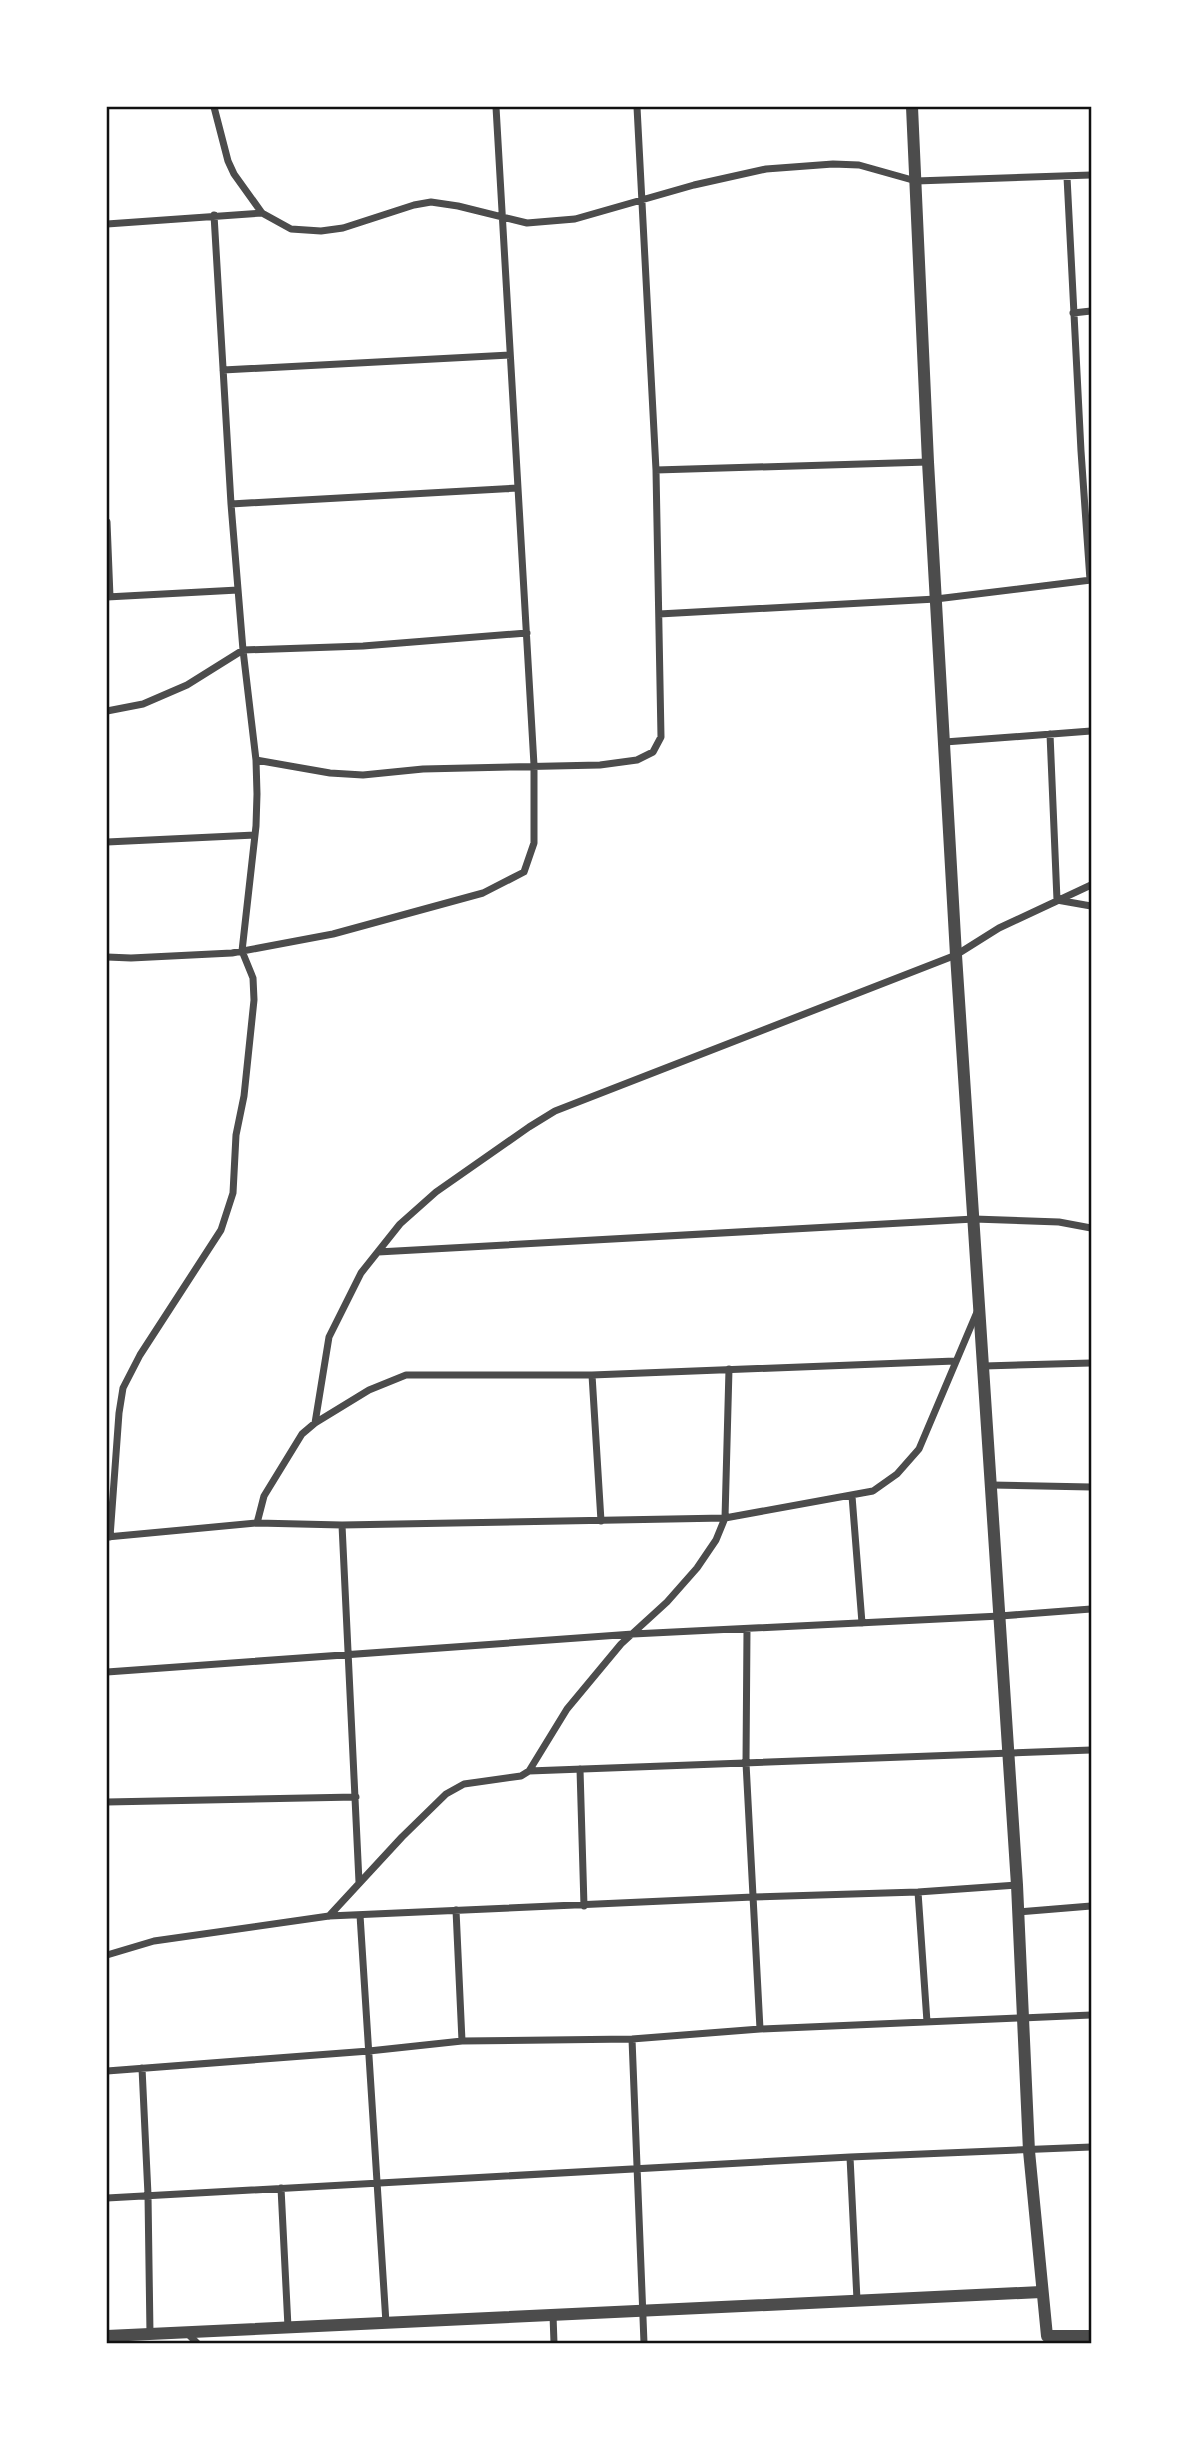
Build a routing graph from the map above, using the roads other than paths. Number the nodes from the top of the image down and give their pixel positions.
1 (214, 107) edge
2 (496, 107) edge
3 (637, 107) edge
4 (912, 107) edge
5 (1091, 175) edge
6 (1067, 177) junction
7 (916, 181) junction
8 (642, 201) junction
9 (261, 213) junction
10 (214, 215) junction
11 (502, 217) junction
12 (107, 223) edge
13 (1091, 311) edge
14 (1073, 313) junction
15 (510, 355) junction
16 (223, 370) junction
17 (1081, 451) junction
18 (1091, 451) edge
19 (928, 462) junction
20 (656, 470) junction
21 (518, 488) junction
22 (231, 504) junction
23 (107, 522) edge
24 (1091, 580) edge
25 (238, 590) junction
26 (108, 597) edge
27 (936, 599) junction
28 (659, 614) junction
29 (527, 633) junction
30 (243, 650) junction
31 (107, 711) edge
32 (1091, 732) edge
33 (1050, 734) junction
34 (945, 742) junction
35 (256, 760) junction
36 (534, 765) junction
37 (255, 835) junction
38 (107, 842) edge
39 (1091, 885) edge
40 (1057, 900) junction
41 (1091, 906) edge
42 (243, 951) junction
43 (956, 955) junction
44 (107, 957) edge
45 (974, 1219) junction
46 (1091, 1228) edge
47 (378, 1252) junction
48 (980, 1305) junction
49 (955, 1361) junction
50 (1091, 1363) edge
51 (984, 1366) junction
52 (729, 1369) junction
53 (592, 1375) junction
54 (315, 1423) junction
55 (992, 1485) junction
56 (1091, 1487) edge
57 (852, 1496) junction
58 (726, 1518) junction
59 (601, 1521) junction
60 (257, 1523) junction
61 (342, 1525) junction
62 (108, 1537) edge
63 (1091, 1609) edge
64 (1000, 1616) junction
65 (862, 1623) junction
66 (747, 1629) junction
67 (633, 1634) junction
68 (349, 1654) junction
69 (107, 1672) edge
70 (1091, 1750) edge
71 (1009, 1754) junction
72 (746, 1763) junction
73 (580, 1769) junction
74 (529, 1771) junction
75 (356, 1797) junction
76 (107, 1802) edge
77 (359, 1882) junction
78 (1017, 1885) junction
79 (918, 1892) junction
80 (753, 1897) junction
81 (584, 1906) junction
82 (1091, 1906) edge
83 (456, 1910) junction
84 (1018, 1912) junction
85 (360, 1915) junction
86 (329, 1916) junction
87 (107, 1955) edge
88 (1091, 2015) edge
89 (1023, 2018) junction
90 (928, 2022) junction
91 (760, 2029) junction
92 (632, 2039) junction
93 (462, 2041) junction
94 (369, 2051) junction
95 (142, 2068) junction
96 (107, 2071) edge
97 (1091, 2147) edge
98 (1029, 2151) junction
99 (850, 2157) junction
100 (636, 2168) junction
101 (376, 2183) junction
102 (281, 2188) junction
103 (148, 2195) junction
104 (107, 2198) edge
105 (1041, 2292) junction
106 (857, 2300) junction
107 (642, 2311) junction
108 (553, 2315) junction
109 (386, 2323) junction
110 (288, 2327) junction
111 (186, 2332) junction
112 (150, 2334) junction
113 (107, 2336) edge
114 (1091, 2336) edge
115 (1047, 2340) edge
116 (197, 2343) edge
117 (554, 2343) edge
118 (644, 2343) edge

1 - 9 street
2 - 11 street
3 - 8 street
4 - 7 street
5 - 6 street
6 - 7 street
6 - 14 street
7 - 8 street
7 - 19 street
8 - 11 street
8 - 20 street
9 - 10 street
9 - 11 street
10 - 12 street
10 - 16 street
11 - 15 street
13 - 14 street
14 - 17 street
15 - 16 street
15 - 21 street
16 - 22 street
17 - 18 street
17 - 24 street
19 - 20 street
19 - 27 street
20 - 28 street
21 - 22 street
21 - 29 street
22 - 25 street
23 - 26 street
24 - 27 street
25 - 26 street
25 - 30 street
27 - 28 street
27 - 34 street
28 - 36 street
29 - 30 street
29 - 36 street
30 - 31 street
30 - 35 street
32 - 33 street
33 - 34 street
33 - 40 street
34 - 43 street
35 - 36 street
35 - 37 street
36 - 42 street
37 - 38 street
37 - 42 street
39 - 40 street
40 - 41 street
40 - 43 street
42 - 44 street
42 - 62 street
43 - 45 street
43 - 47 street
45 - 46 street
45 - 47 street
45 - 48 street
47 - 54 street
48 - 49 street
48 - 51 street
49 - 52 street
49 - 57 street
50 - 51 street
51 - 55 street
52 - 53 street
52 - 58 street
53 - 54 street
53 - 59 street
54 - 60 street
55 - 56 street
55 - 64 street
57 - 58 street
57 - 65 street
58 - 59 street
58 - 67 street
59 - 61 street
60 - 61 street
60 - 62 street
61 - 68 street
63 - 64 street
64 - 65 street
64 - 71 street
65 - 66 street
66 - 67 street
66 - 72 street
67 - 68 street
67 - 74 street
68 - 69 street
68 - 75 street
70 - 71 street
71 - 72 street
71 - 78 street
72 - 73 street
72 - 80 street
73 - 74 street
73 - 81 street
74 - 77 street
75 - 76 street
75 - 77 street
77 - 86 street
78 - 79 street
78 - 84 street
79 - 80 street
79 - 90 street
80 - 81 street
80 - 91 street
81 - 83 street
82 - 84 street
83 - 85 street
83 - 93 street
84 - 89 street
85 - 86 street
85 - 94 street
86 - 87 street
88 - 89 street
89 - 90 street
89 - 98 street
90 - 91 street
91 - 92 street
92 - 93 street
92 - 100 street
93 - 94 street
94 - 95 street
94 - 101 street
95 - 96 street
95 - 103 street
97 - 98 street
98 - 99 street
98 - 105 street
99 - 100 street
99 - 106 street
100 - 101 street
100 - 107 street
101 - 102 street
101 - 109 street
102 - 103 street
102 - 110 street
103 - 104 street
103 - 112 street
105 - 106 street
105 - 115 street
106 - 107 street
107 - 108 street
107 - 118 street
108 - 109 street
108 - 117 street
109 - 110 street
110 - 111 street
111 - 112 street
111 - 116 street
112 - 113 street
114 - 115 street

